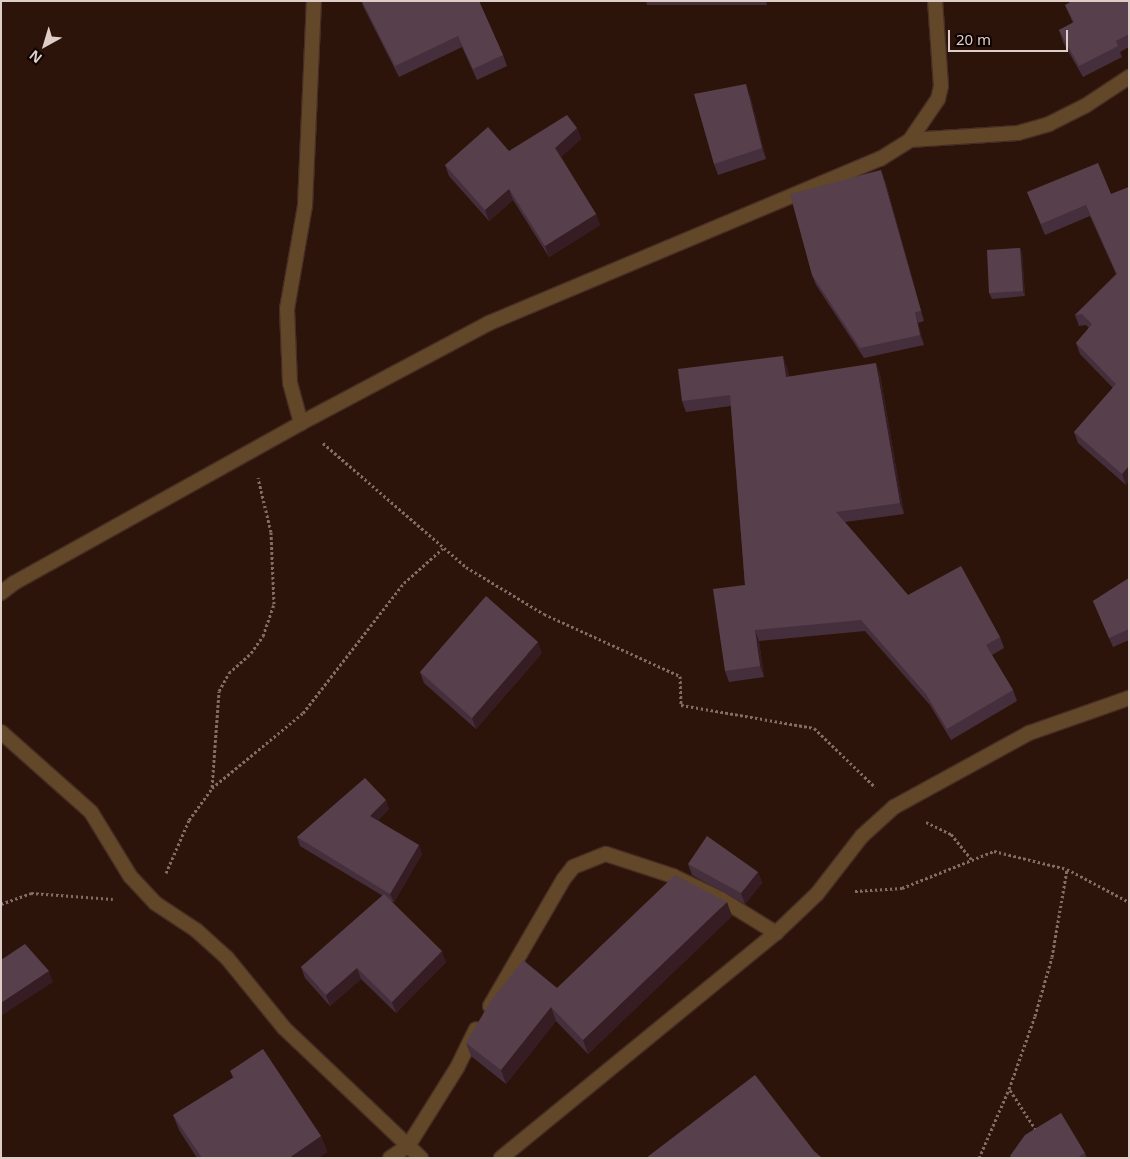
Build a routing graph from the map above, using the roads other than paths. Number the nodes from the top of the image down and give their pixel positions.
1 (314, 1) edge
2 (935, 1) edge
3 (1129, 78) edge
4 (910, 140) junction
5 (301, 423) junction
6 (1, 594) edge
7 (1129, 698) edge
8 (1, 732) edge
9 (776, 933) junction
10 (408, 1146) junction
11 (390, 1158) edge
12 (420, 1158) edge
13 (501, 1158) edge

1 - 5 street
2 - 4 street
3 - 4 street
4 - 5 street
5 - 6 street
7 - 9 street
8 - 10 street
9 - 10 street
9 - 13 street
10 - 11 street
10 - 12 street

